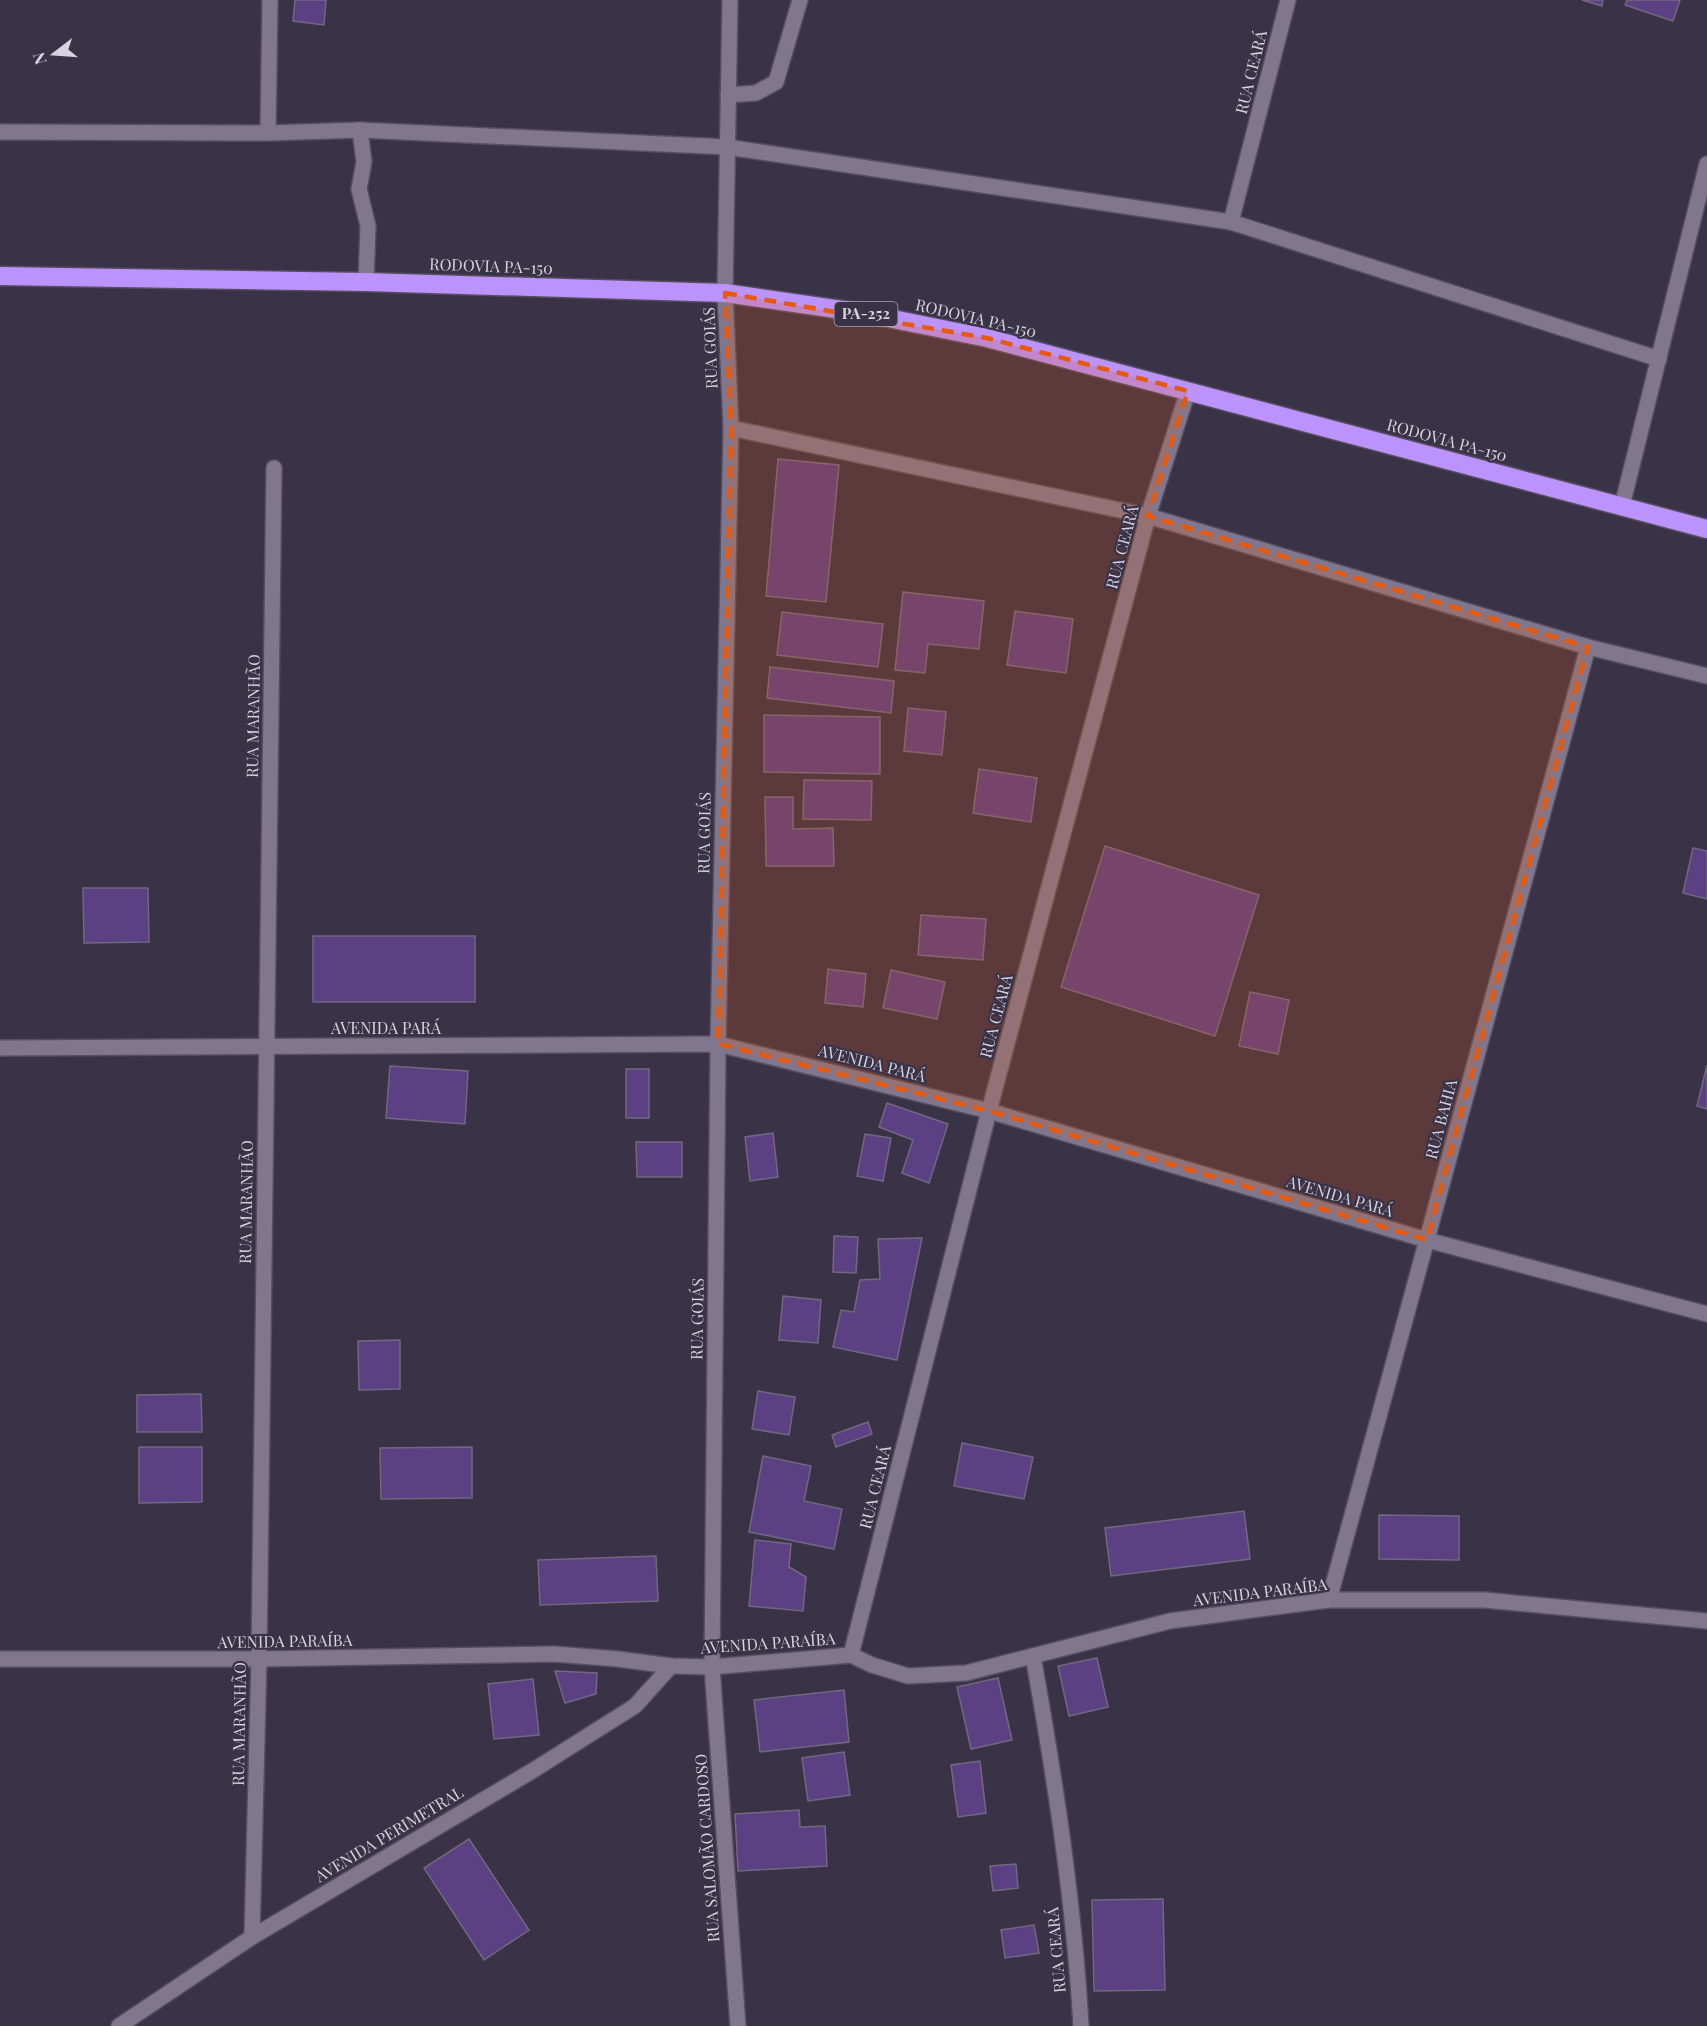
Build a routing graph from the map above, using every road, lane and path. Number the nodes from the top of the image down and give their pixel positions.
1 (270, 0) edge
2 (730, 0) edge
3 (800, 0) edge
4 (1288, 0) edge
5 (728, 95) junction
6 (360, 130) junction
7 (0, 132) edge
8 (268, 133) junction
9 (727, 147) junction
10 (1707, 164) edge
11 (1231, 222) junction
12 (0, 276) edge
13 (366, 282) junction
14 (725, 293) junction
15 (1659, 359) junction
16 (1188, 391) junction
17 (731, 428) junction
18 (274, 468) dead end
19 (1622, 506) junction
20 (1148, 516) junction
21 (1707, 529) edge
22 (1588, 647) junction
23 (1707, 676) edge
24 (718, 1044) junction
25 (266, 1046) junction
26 (0, 1048) edge
27 (989, 1111) junction
28 (1427, 1240) junction
29 (1707, 1314) edge
30 (1329, 1600) junction
31 (1707, 1621) edge
32 (851, 1655) junction
33 (1034, 1656) junction
34 (0, 1659) edge
35 (258, 1659) junction
36 (671, 1666) junction
37 (712, 1667) junction
38 (252, 1937) junction
39 (119, 2026) edge
40 (738, 2026) edge
41 (1081, 2026) edge

1 - 8 street
2 - 5 street, RUA GOIÁS
3 - 5 street
4 - 11 street, RUA CEARÁ
5 - 9 street, RUA GOIÁS
6 - 8 street
6 - 9 street
6 - 13 street
7 - 8 street
9 - 11 street
9 - 14 street, RUA GOIÁS
10 - 15 street
11 - 15 street
12 - 13 highway, RODOVIA PA-150 / PA-252
13 - 14 highway, RODOVIA PA-150 / PA-252
14 - 16 highway, RODOVIA PA-150 / PA-252
14 - 17 street, RUA GOIÁS
15 - 19 street
16 - 19 highway, RODOVIA PA-150 / PA-252
16 - 20 street, RUA CEARÁ
17 - 20 street
17 - 24 street, RUA GOIÁS
18 - 25 street, RUA MARANHÃO
19 - 21 highway, RODOVIA PA-150 / PA-252
20 - 22 street
20 - 27 street, RUA CEARÁ
22 - 23 street
22 - 28 street, RUA BAHIA
24 - 25 street, AVENIDA PARÁ
24 - 27 street, AVENIDA PARÁ
24 - 37 street, RUA GOIÁS
25 - 26 street, AVENIDA PARÁ
25 - 35 street, RUA MARANHÃO
27 - 28 street, AVENIDA PARÁ
27 - 32 street, RUA CEARÁ
28 - 29 street, AVENIDA PARÁ
28 - 30 street, RUA BAHIA
30 - 31 street, AVENIDA PARAÍBA
30 - 33 street, AVENIDA PARAÍBA
32 - 33 street, AVENIDA PARAÍBA
32 - 37 street, AVENIDA PARAÍBA
33 - 41 street, RUA CEARÁ
34 - 35 street, AVENIDA PARAÍBA
35 - 36 street, AVENIDA PARAÍBA
35 - 38 street, RUA MARANHÃO
36 - 37 street, AVENIDA PARAÍBA
36 - 38 street, AVENIDA PERIMETRAL
37 - 40 street, RUA SALOMÃO CARDOSO
38 - 39 street, AVENIDA PERIMETRAL

